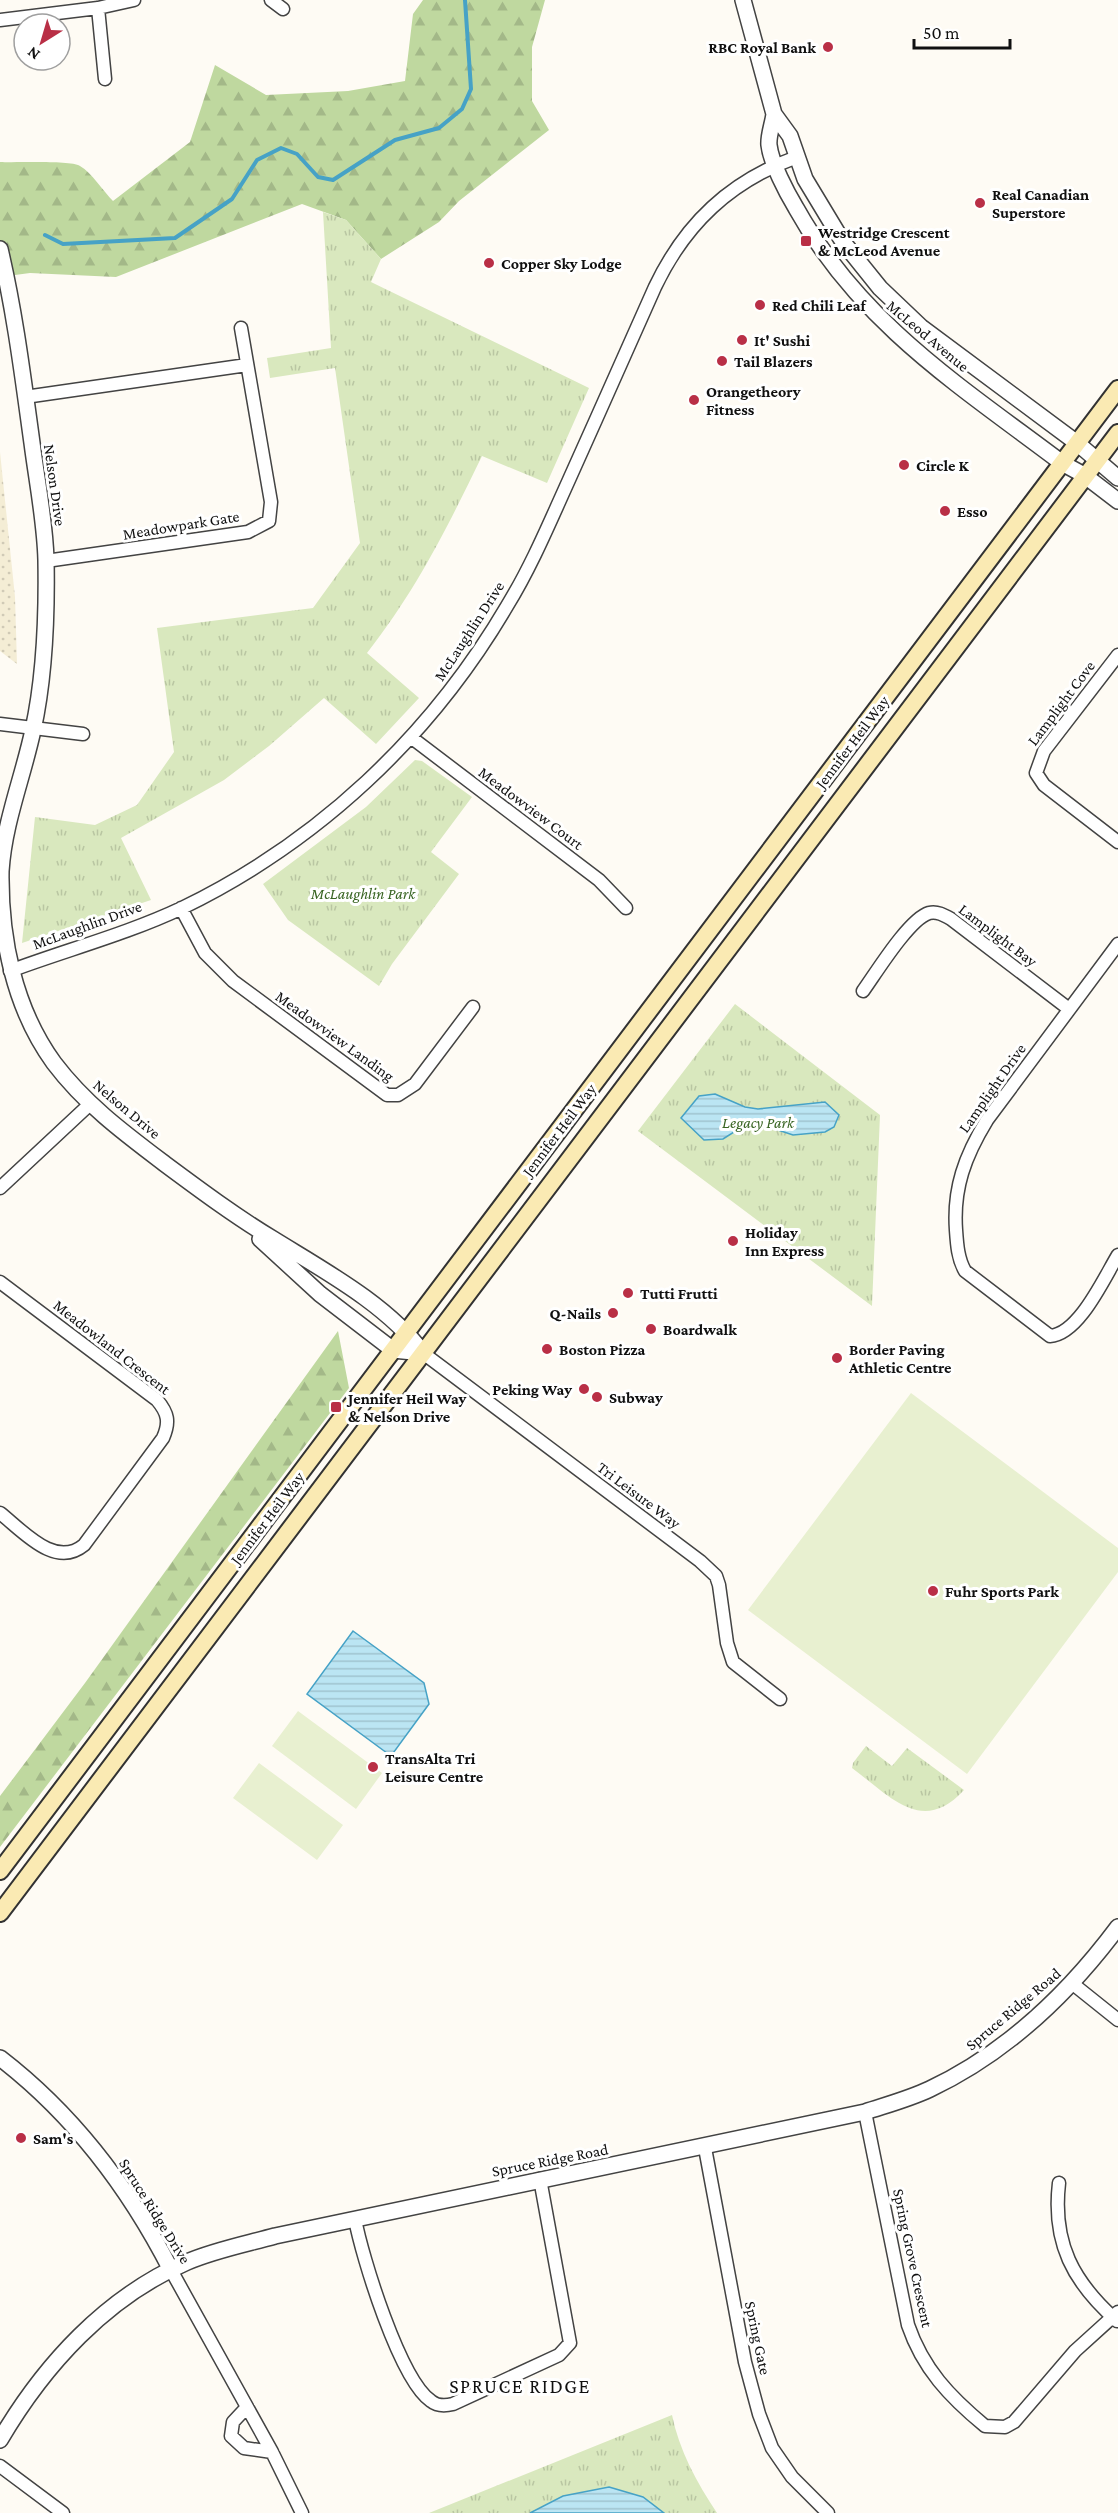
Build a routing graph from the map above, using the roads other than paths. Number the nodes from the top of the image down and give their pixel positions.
1 (135, 0) edge
2 (272, 0) edge
3 (743, 0) edge
4 (98, 8) junction
5 (283, 9) dead end
6 (0, 20) edge
7 (105, 79) dead end
8 (774, 114) junction
9 (797, 157) junction
10 (776, 165) junction
11 (0, 249) edge
12 (241, 328) dead end
13 (248, 365) junction
14 (1118, 389) edge
15 (25, 397) junction
16 (1118, 433) edge
17 (1077, 443) junction
18 (1096, 461) junction
19 (1062, 463) junction
20 (1084, 476) junction
21 (1118, 478) edge
22 (1118, 501) edge
23 (46, 561) junction
24 (1118, 655) edge
25 (0, 724) edge
26 (33, 727) junction
27 (83, 734) dead end
28 (412, 738) junction
29 (1118, 842) edge
30 (181, 908) junction
31 (626, 908) dead end
32 (1118, 944) edge
33 (9, 971) junction
34 (863, 991) dead end
35 (473, 1007) dead end
36 (1069, 1009) junction
37 (89, 1105) junction
38 (2, 1183) edge
39 (232, 1214) junction
40 (1118, 1254) edge
41 (0, 1282) edge
42 (407, 1331) junction
43 (393, 1350) junction
44 (423, 1353) junction
45 (0, 1513) edge
46 (780, 1699) dead end
47 (0, 1871) edge
48 (0, 1913) edge
49 (1118, 1927) edge
50 (1073, 1984) junction
51 (1118, 2020) edge
52 (0, 2058) edge
53 (865, 2112) junction
54 (705, 2148) junction
55 (540, 2179) junction
56 (1059, 2183) dead end
57 (355, 2219) junction
58 (171, 2270) junction
59 (1116, 2317) edge
60 (247, 2408) junction
61 (0, 2439) edge
62 (272, 2452) junction
63 (0, 2466) edge
64 (63, 2513) edge
65 (302, 2513) edge
66 (828, 2513) edge

1 - 4 street
2 - 5 street
3 - 8 street, McLeod Avenue
4 - 6 street
4 - 7 street
8 - 9 street, McLeod Avenue
8 - 10 street, McLeod Avenue
9 - 10 street, McLaughlin Drive
9 - 17 street, McLeod Avenue
10 - 19 street, McLeod Avenue
10 - 28 street, McLaughlin Drive
11 - 15 street, Nelson Drive
12 - 13 street, Meadowpark Gate
13 - 15 street
13 - 23 street, Meadowpark Gate
14 - 17 main road, Jennifer Heil Way
15 - 23 street, Nelson Drive
16 - 18 main road, Jennifer Heil Way
17 - 18 street, McLeod Avenue
17 - 19 main road, Jennifer Heil Way
18 - 20 main road, Jennifer Heil Way
18 - 21 street, McLeod Avenue
19 - 20 street, McLeod Avenue
19 - 42 main road, Jennifer Heil Way
20 - 22 street, McLeod Avenue
20 - 44 main road, Jennifer Heil Way
23 - 26 street, Nelson Drive
24 - 29 street, Lamplight Cove
25 - 26 street
26 - 27 street
26 - 33 street, Nelson Drive
28 - 30 street, McLaughlin Drive
28 - 31 street, Meadowview Court
30 - 33 street, McLaughlin Drive
30 - 35 street, Meadowview Landing
32 - 36 street, Lamplight Drive
33 - 37 street, Nelson Drive
34 - 36 street, Lamplight Bay
36 - 40 street, Lamplight Drive
37 - 38 street
37 - 39 street, Nelson Drive
39 - 42 street, Nelson Drive
39 - 43 street, Nelson Drive
41 - 45 street, Meadowland Crescent
42 - 43 main road, Jennifer Heil Way
42 - 44 street, Nelson Drive
43 - 44 street
43 - 47 main road, Jennifer Heil Way
44 - 46 street, Tri Leisure Way
44 - 48 main road, Jennifer Heil Way
49 - 50 street, Spruce Ridge Road
50 - 51 street
50 - 53 street, Spruce Ridge Road
52 - 58 street, Spruce Ridge Drive
53 - 54 street, Spruce Ridge Road
53 - 59 street, Spring Grove Crescent
54 - 55 street, Spruce Ridge Road
54 - 66 street, Spring Gate
55 - 57 street, Spruce Ridge Road
55 - 57 street
56 - 59 street
57 - 58 street, Spruce Ridge Road
58 - 60 street, Spruce Ridge Drive
58 - 61 street, Spruce Ridge Road
60 - 62 street, Spruce Ridge Drive
60 - 62 street
62 - 65 street, Spruce Ridge Drive
63 - 64 street

